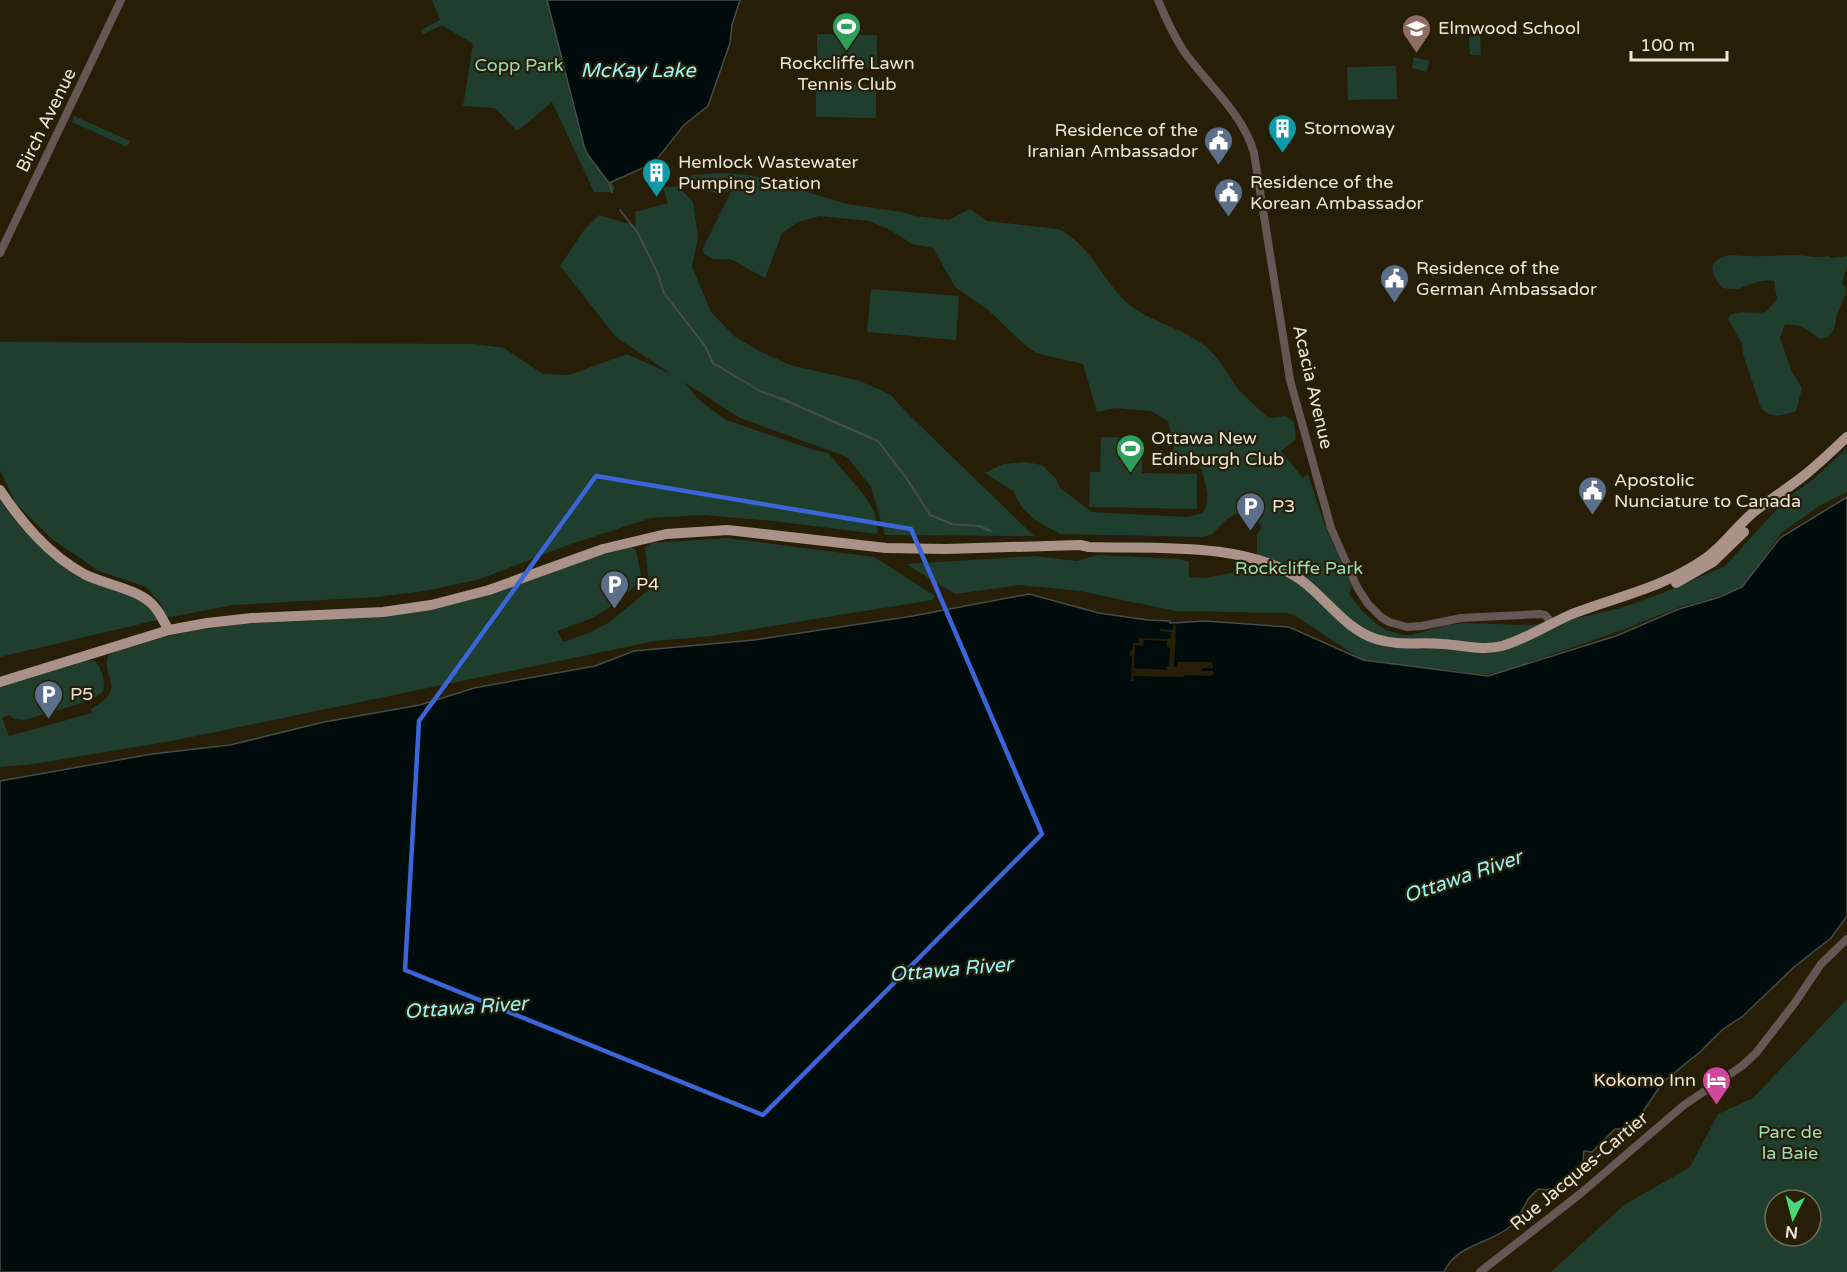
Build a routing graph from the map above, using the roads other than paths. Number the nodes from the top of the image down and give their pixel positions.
1 (121, 0) edge
2 (1158, 0) edge
3 (0, 253) edge
4 (1847, 437) edge
5 (0, 490) edge
6 (1552, 623) junction
7 (169, 630) junction
8 (0, 682) edge
9 (1847, 939) edge
10 (1480, 1272) edge

1 - 3 street, Birch Avenue
2 - 6 street, Acacia Avenue
4 - 6 main road
5 - 7 main road
6 - 7 main road
7 - 8 main road
9 - 10 street, Rue Jacques-Cartier

